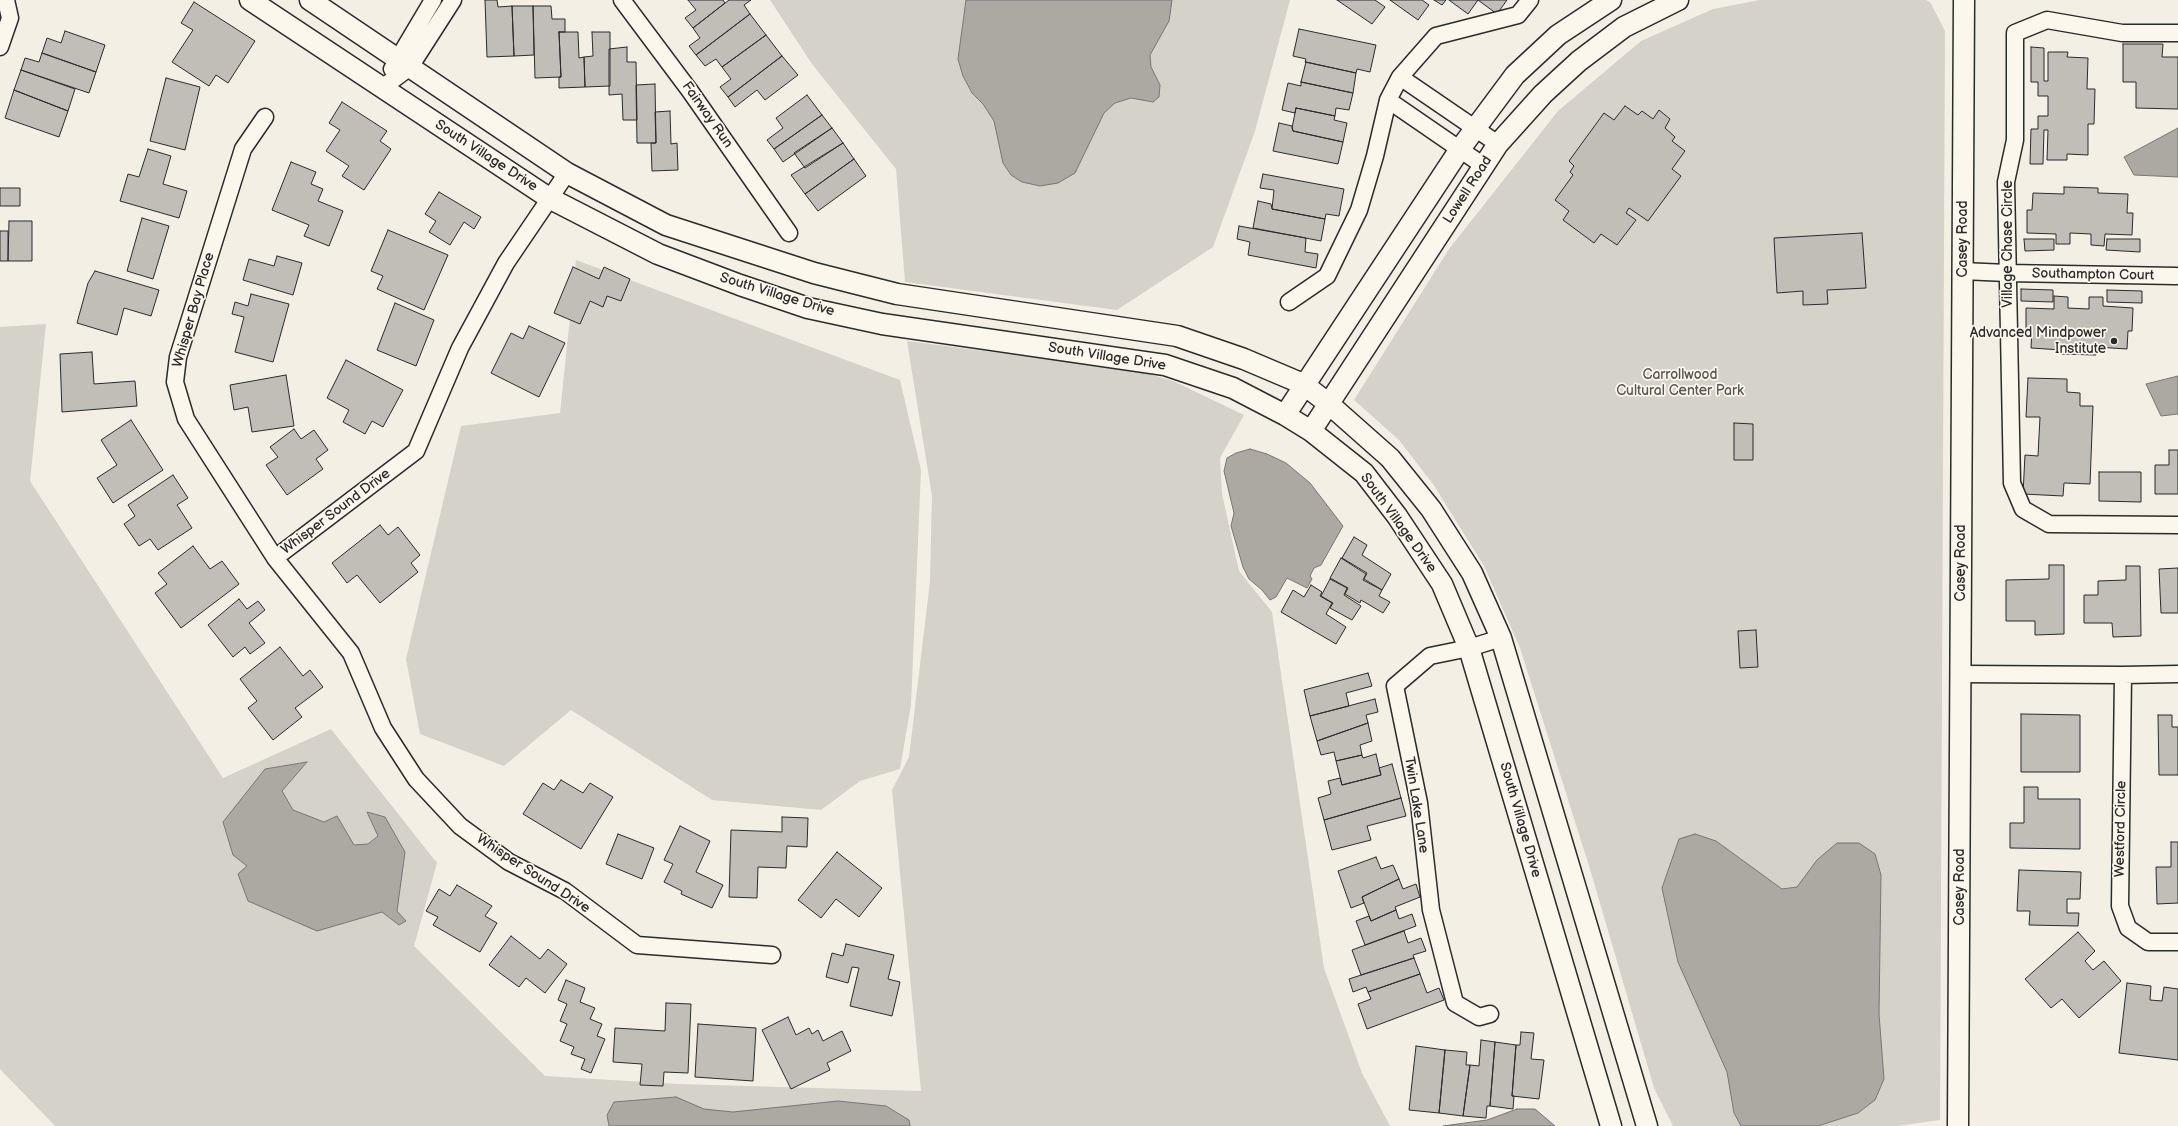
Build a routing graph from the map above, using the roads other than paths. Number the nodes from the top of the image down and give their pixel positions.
1 (6, 0) edge
2 (250, 0) edge
3 (310, 0) edge
4 (433, 0) edge
5 (453, 0) edge
6 (622, 0) edge
7 (1530, 0) edge
8 (1611, 0) edge
9 (1678, 0) edge
10 (1964, 0) edge
11 (2178, 33) edge
12 (0, 47) edge
13 (404, 63) junction
14 (1400, 76) junction
15 (382, 88) junction
16 (1388, 100) junction
17 (264, 117) dead end
18 (1475, 129) junction
19 (1498, 144) junction
20 (1460, 149) junction
21 (1484, 166) junction
22 (567, 173) junction
23 (549, 198) junction
24 (789, 233) dead end
25 (1962, 271) junction
26 (2007, 273) junction
27 (2176, 276) dead end
28 (1289, 302) dead end
29 (1303, 384) junction
30 (1329, 404) junction
31 (1285, 415) junction
32 (1311, 431) junction
33 (2178, 525) edge
34 (275, 558) junction
35 (1501, 638) junction
36 (1469, 648) junction
37 (1961, 674) junction
38 (2178, 674) edge
39 (2124, 675) junction
40 (2178, 942) edge
41 (772, 955) dead end
42 (1490, 1014) dead end
43 (1611, 1126) edge
44 (1646, 1126) edge
45 (1958, 1126) edge

1 - 12 street
2 - 15 street, South Village Drive
3 - 13 street
4 - 13 street
5 - 13 street
6 - 24 street, Fairway Run
7 - 14 street
8 - 18 street, Lowell Road
9 - 19 street, Lowell Road
10 - 25 street, Casey Road
11 - 26 street, Village Chase Circle
13 - 15 street
13 - 22 street
14 - 16 street
14 - 18 street
15 - 23 street, South Village Drive
16 - 20 street
16 - 28 street
17 - 34 street, Whisper Bay Place
18 - 19 street
18 - 20 street, Lowell Road
19 - 21 street, Lowell Road
20 - 21 street
20 - 29 street, Lowell Road
21 - 30 street, Lowell Road
22 - 23 street, Whisper Sound Drive
22 - 29 street
23 - 31 street, South Village Drive
23 - 34 street, Whisper Sound Drive
25 - 26 street, Southampton Court
25 - 37 street, Casey Road
26 - 27 street, Southampton Court
26 - 33 street, Village Chase Circle
29 - 30 street
29 - 31 street, Lowell Road
30 - 32 street, Lowell Road
30 - 35 street
31 - 32 street, South Village Drive
32 - 36 street, South Village Drive
34 - 41 street, Whisper Sound Drive
35 - 36 street, Twin Lake Lane
35 - 44 street
36 - 42 street, Twin Lake Lane
36 - 43 street, South Village Drive
37 - 39 street
37 - 45 street, Casey Road
38 - 39 street
39 - 40 street, Westford Circle

